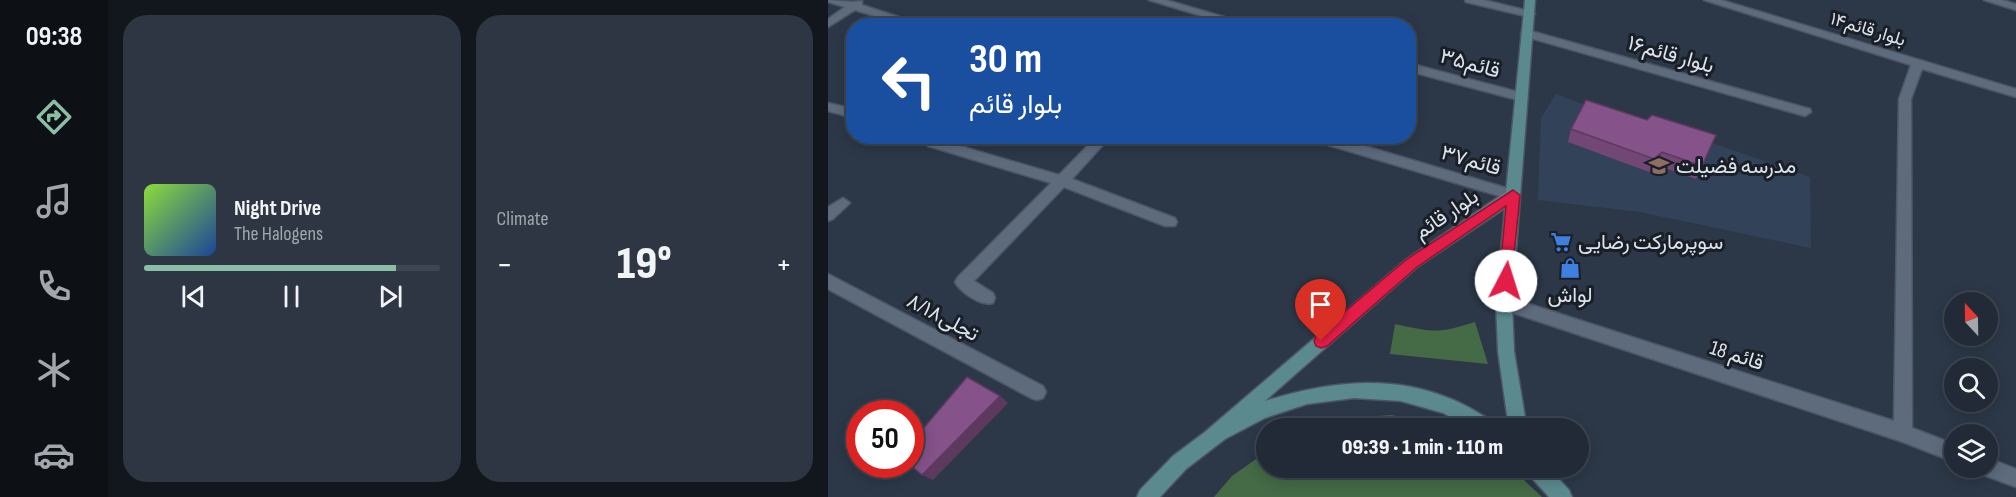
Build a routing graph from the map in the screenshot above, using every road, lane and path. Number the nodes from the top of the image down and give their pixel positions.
1 (832, 0) edge
2 (1154, 0) edge
3 (1470, 0) edge
4 (1530, 0) edge
5 (1709, 0) edge
6 (1989, 0) edge
7 (858, 3) edge
8 (2016, 7) edge
9 (1529, 14) junction
10 (899, 18) edge
11 (1220, 18) edge
12 (828, 24) edge
13 (1527, 34) junction
14 (1918, 63) junction
15 (1416, 69) edge
16 (2016, 93) edge
17 (1522, 97) junction
18 (828, 106) edge
19 (846, 112) edge
20 (1804, 112) dead end
21 (936, 144) edge
22 (1097, 144) edge
23 (1340, 144) edge
24 (1062, 181) junction
25 (1513, 195) junction
26 (843, 203) dead end
27 (828, 215) edge
28 (1170, 222) dead end
29 (828, 281) edge
30 (987, 298) dead end
31 (1504, 303) junction
32 (1037, 392) dead end
33 (1475, 418) edge
34 (1516, 418) edge
35 (1903, 432) junction
36 (1213, 435) junction
37 (1944, 449) edge
38 (1998, 470) edge
39 (1545, 478) edge
40 (2016, 478) edge
41 (1147, 497) edge
42 (1562, 497) edge

1 - 7 street
2 - 11 street
3 - 9 street
4 - 9 main road, بلوار قائم
5 - 14 street, بلوار قائم۱۴
6 - 8 street
7 - 10 street
7 - 12 street
9 - 13 main road, بلوار قائم
13 - 17 main road, بلوار قائم
13 - 20 street, بلوار قائم۱۶
14 - 16 street, بلوار قائم۱۴
14 - 35 street
15 - 17 street, قائم۳۵
17 - 25 main road, بلوار قائم
18 - 19 street
21 - 24 street
22 - 24 street
23 - 25 street, قائم۳۷
24 - 28 street
24 - 30 street
25 - 31 main road, بلوار قائم
25 - 36 main road, بلوار قائم
26 - 27 street
29 - 32 street, تجلی۸/۱۸
31 - 34 main road, بلوار قائم
31 - 35 street, 18 قائم
33 - 36 main road
35 - 37 street, 18 قائم
36 - 41 main road
38 - 40 street
39 - 42 main road

